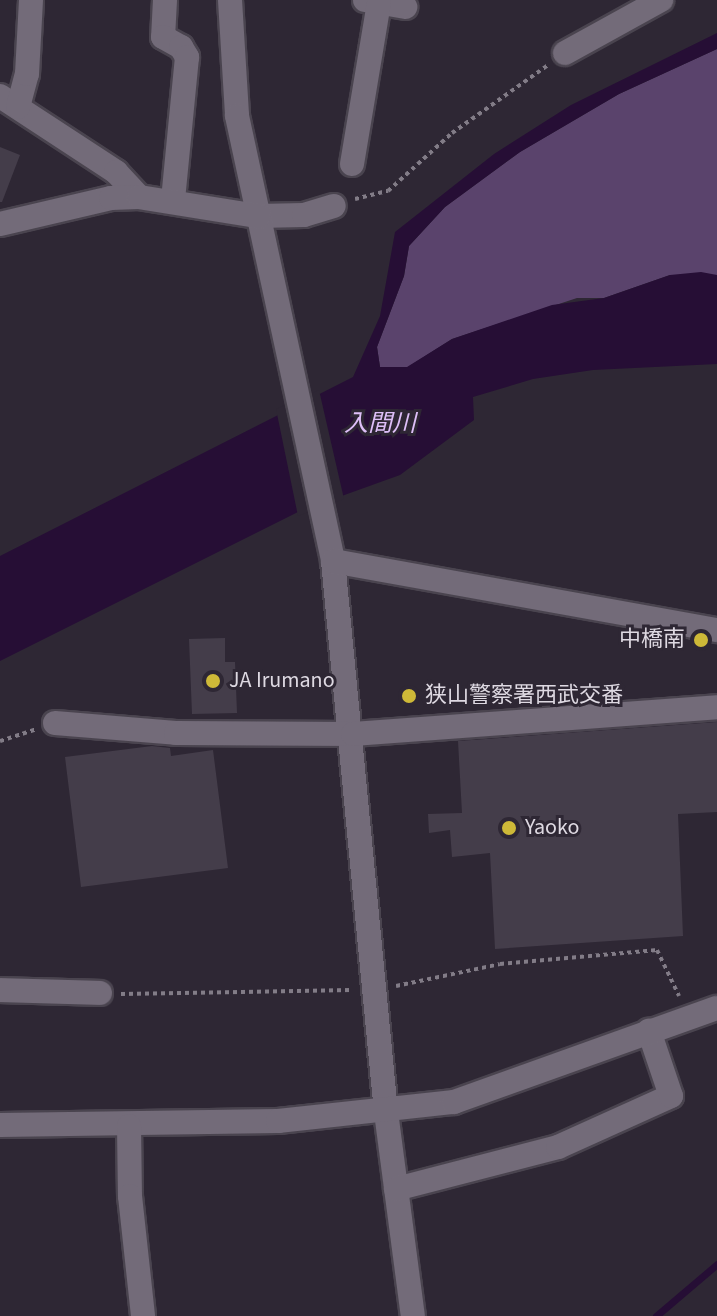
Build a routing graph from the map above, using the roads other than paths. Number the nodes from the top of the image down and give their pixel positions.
1 (31, 0) edge
2 (165, 0) edge
3 (230, 0) edge
4 (661, 0) edge
5 (371, 1) edge
6 (405, 7) dead end
7 (565, 53) road end
8 (9, 101) edge
9 (352, 164) dead end
10 (139, 197) junction
11 (173, 201) junction
12 (334, 206) road end
13 (259, 221) junction
14 (0, 224) edge
15 (333, 561) junction
16 (717, 630) edge
17 (717, 707) edge
18 (55, 723) road end
19 (353, 734) junction
20 (0, 990) edge
21 (100, 993) road end
22 (717, 1008) edge
23 (649, 1031) junction
24 (386, 1112) junction
25 (0, 1125) edge
26 (129, 1126) junction
27 (396, 1189) junction
28 (143, 1316) edge
29 (413, 1316) edge

1 - 8 street
2 - 11 street
3 - 13 street
4 - 7 street
5 - 6 street
5 - 9 street
8 - 10 street
10 - 11 street
10 - 14 street
11 - 13 street
12 - 13 street
13 - 15 street
15 - 16 street
15 - 19 street
17 - 19 street
18 - 19 street
19 - 24 street
20 - 21 street
22 - 23 street
23 - 24 street
23 - 27 street
24 - 26 street
24 - 27 street
25 - 26 street
26 - 28 street
27 - 29 street

